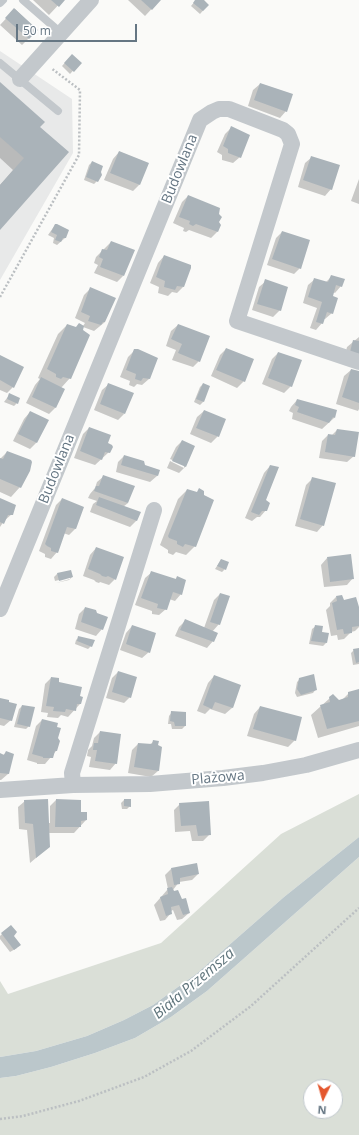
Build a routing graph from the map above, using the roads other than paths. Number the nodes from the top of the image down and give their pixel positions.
1 (3, 0) edge
2 (23, 0) edge
3 (91, 0) edge
4 (0, 3) edge
5 (61, 33) junction
6 (0, 62) edge
7 (20, 79) junction
8 (58, 111) dead end
9 (359, 362) edge
10 (154, 510) dead end
11 (0, 609) edge
12 (359, 750) edge
13 (74, 785) junction
14 (0, 790) edge

1 - 4 lane
2 - 5 lane
3 - 5 street
5 - 7 street
6 - 7 lane
7 - 8 lane
9 - 11 street, Budowlana
10 - 13 street
12 - 13 street, Plażowa
13 - 14 street, Plażowa

